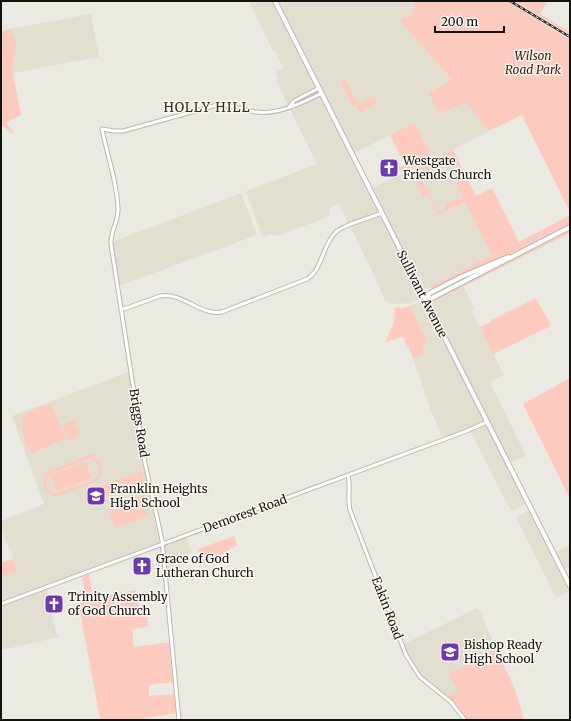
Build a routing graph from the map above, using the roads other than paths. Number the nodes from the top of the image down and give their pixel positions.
1 (275, 1) edge
2 (319, 88) junction
3 (322, 94) junction
4 (290, 106) junction
5 (382, 213) junction
6 (570, 227) edge
7 (425, 298) junction
8 (121, 310) junction
9 (487, 422) junction
10 (348, 475) junction
11 (162, 545) junction
12 (570, 586) edge
13 (1, 604) edge
14 (179, 720) edge
15 (465, 720) edge

1 - 2 main road, Sullivant Avenue
2 - 3 main road, Sullivant Avenue
2 - 4 street
3 - 4 street
3 - 5 main road, Sullivant Avenue
4 - 8 street, Briggs Road
5 - 7 main road, Sullivant Avenue
5 - 8 street
6 - 7 main road
7 - 9 main road, Sullivant Avenue
8 - 11 street, Briggs Road
9 - 10 street, Demorest Road
9 - 12 main road, Sullivant Avenue
10 - 11 street, Demorest Road
10 - 15 street, Eakin Road
11 - 13 street, Demorest Road
11 - 14 street, Briggs Road

